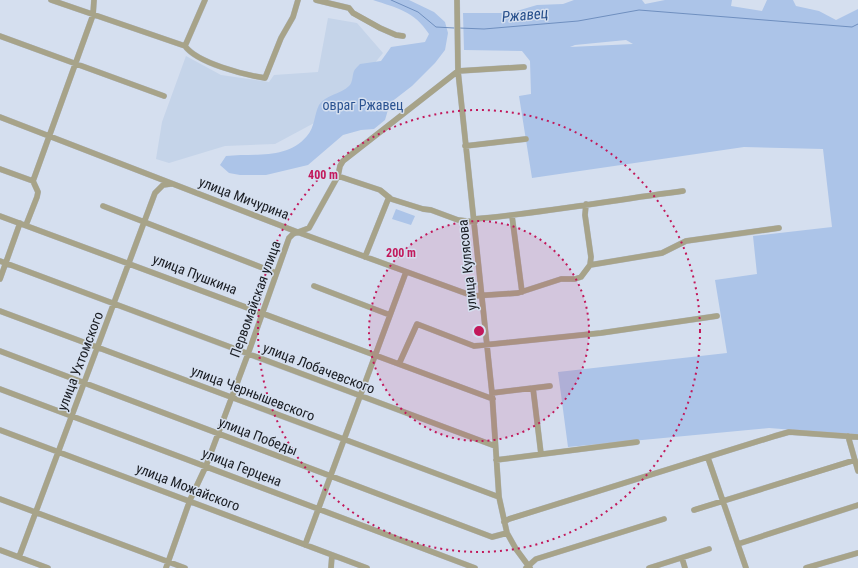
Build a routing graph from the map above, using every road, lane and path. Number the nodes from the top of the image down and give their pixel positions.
1 (51, 0) edge
2 (94, 0) edge
3 (205, 0) edge
4 (298, 0) edge
5 (316, 0) edge
6 (457, 0) edge
7 (92, 15) junction
8 (0, 36) edge
9 (403, 36) dead end
10 (185, 46) junction
11 (74, 64) junction
12 (524, 67) dead end
13 (458, 71) junction
14 (164, 96) dead end
15 (0, 117) edge
16 (50, 136) junction
17 (526, 139) dead end
18 (465, 146) junction
19 (0, 169) edge
20 (338, 176) junction
21 (33, 181) junction
22 (172, 184) junction
23 (683, 191) dead end
24 (389, 197) junction
25 (586, 204) junction
26 (103, 206) dead end
27 (0, 216) edge
28 (512, 216) junction
29 (475, 220) junction
30 (145, 222) junction
31 (23, 224) junction
32 (779, 228) dead end
33 (300, 233) junction
34 (365, 257) junction
35 (0, 261) edge
36 (6, 263) junction
37 (130, 263) junction
38 (590, 266) junction
39 (406, 272) junction
40 (276, 273) junction
41 (0, 279) edge
42 (314, 286) dead end
43 (522, 292) junction
44 (482, 296) junction
45 (114, 304) junction
46 (0, 310) edge
47 (263, 313) junction
48 (390, 315) junction
49 (717, 316) dead end
50 (488, 346) junction
51 (98, 347) junction
52 (0, 351) edge
53 (248, 354) junction
54 (375, 355) junction
55 (399, 364) junction
56 (85, 384) junction
57 (550, 386) dead end
58 (533, 388) junction
59 (0, 389) edge
60 (359, 396) junction
61 (493, 396) junction
62 (231, 398) junction
63 (72, 417) junction
64 (0, 430) edge
65 (218, 433) junction
66 (848, 436) junction
67 (858, 437) edge
68 (343, 440) junction
69 (637, 442) dead end
70 (495, 446) junction
71 (58, 451) junction
72 (541, 454) junction
73 (708, 458) junction
74 (496, 460) junction
75 (855, 460) junction
76 (206, 466) junction
77 (858, 471) edge
78 (330, 476) junction
79 (499, 497) junction
80 (0, 499) edge
81 (190, 500) junction
82 (723, 501) junction
83 (858, 505) edge
84 (318, 508) junction
85 (694, 510) dead end
86 (36, 513) junction
87 (664, 519) dead end
88 (504, 522) junction
89 (507, 533) junction
90 (305, 544) junction
91 (738, 544) junction
92 (709, 549) dead end
93 (0, 550) edge
94 (858, 553) edge
95 (332, 555) junction
96 (19, 557) junction
97 (682, 558) junction
98 (168, 562) junction
99 (528, 567) edge
100 (48, 568) edge
101 (166, 568) edge
102 (185, 568) edge
103 (331, 568) edge
104 (367, 568) edge
105 (475, 568) edge
106 (649, 568) edge
107 (685, 568) edge
108 (746, 568) edge
109 (806, 568) edge

1 - 7 street
2 - 7 street
3 - 10 street
4 - 10 street
5 - 9 street
6 - 13 street, улица Кулясова
7 - 10 street
7 - 11 street
8 - 11 street
11 - 14 street
11 - 16 street
12 - 13 street
13 - 18 street, улица Кулясова
13 - 20 street, Первомайская улица
15 - 16 street, улица Мичурина
16 - 21 street
16 - 22 street, улица Мичурина
17 - 18 street
18 - 29 street, улица Кулясова
19 - 21 street
20 - 24 street
20 - 33 street, Первомайская улица
21 - 31 street
22 - 30 street, улица Ухтомского
22 - 33 street, улица Мичурина
23 - 25 street
24 - 29 street
24 - 34 street
25 - 28 street
25 - 38 street
26 - 30 street
27 - 31 street, улица Пушкина
28 - 29 street
28 - 43 street
29 - 44 street, улица Кулясова
30 - 37 street, улица Ухтомского
30 - 40 street
31 - 36 street
31 - 37 street, улица Пушкина
32 - 38 street
33 - 34 street, улица Мичурина
33 - 40 street, Первомайская улица
34 - 39 street, улица Мичурина
35 - 36 street, улица Лобачевского
36 - 41 street
36 - 45 street, улица Лобачевского
37 - 45 street, улица Ухтомского
37 - 47 street, улица Пушкина
38 - 43 street, улица Мичурина
39 - 44 street, улица Мичурина
39 - 48 street
40 - 47 street, Первомайская улица
42 - 48 street
43 - 44 street, улица Мичурина
44 - 50 street, улица Кулясова
45 - 51 street, улица Ухтомского
45 - 53 street, улица Лобачевского
46 - 51 street, улица Чернышевского
47 - 53 street, Первомайская улица
47 - 54 street, улица Пушкина
48 - 54 street
49 - 50 street
50 - 55 street
50 - 61 street, улица Кулясова
51 - 56 street, улица Ухтомского
51 - 62 street, улица Чернышевского
52 - 56 street, улица Победы
53 - 60 street, улица Лобачевского
53 - 62 street, Первомайская улица
54 - 55 street, улица Пушкина
54 - 60 street
55 - 61 street, улица Пушкина
56 - 63 street, улица Ухтомского
56 - 65 street, улица Победы
57 - 58 street, улица Пушкина
58 - 61 street, улица Пушкина
58 - 72 street
59 - 63 street, улица Герцена
60 - 68 street
60 - 70 street, улица Лобачевского
61 - 70 street, улица Кулясова
62 - 65 street, Первомайская улица
62 - 68 street, улица Чернышевского
63 - 71 street, улица Ухтомского
63 - 76 street, улица Герцена
64 - 71 street, улица Можайского
65 - 76 street, Первомайская улица
65 - 78 street, улица Победы
66 - 67 street
66 - 73 street
66 - 75 street
68 - 78 street
68 - 79 street, улица Чернышевского
69 - 72 street
70 - 74 street, улица Кулясова
71 - 81 street, улица Можайского
71 - 86 street, улица Ухтомского
72 - 74 street
73 - 82 street
73 - 88 street
74 - 79 street, улица Кулясова
75 - 77 street
75 - 82 street
76 - 81 street, Первомайская улица
76 - 84 street, улица Герцена
78 - 84 street
78 - 89 street, улица Победы
79 - 88 street, улица Кулясова
80 - 86 street
81 - 90 street, улица Можайского
81 - 98 street, Первомайская улица
82 - 85 street
82 - 91 street
83 - 91 street
84 - 90 street
84 - 105 street, улица Герцена
86 - 96 street, улица Ухтомского
86 - 98 street
87 - 99 street
88 - 89 street, улица Кулясова
89 - 99 street, улица Кулясова
90 - 95 street, улица Можайского
91 - 108 street
92 - 97 street
93 - 96 street
94 - 109 street
95 - 103 street
95 - 104 street, улица Можайского
96 - 100 street
97 - 106 street
97 - 107 street
98 - 101 street, Первомайская улица
98 - 102 street

